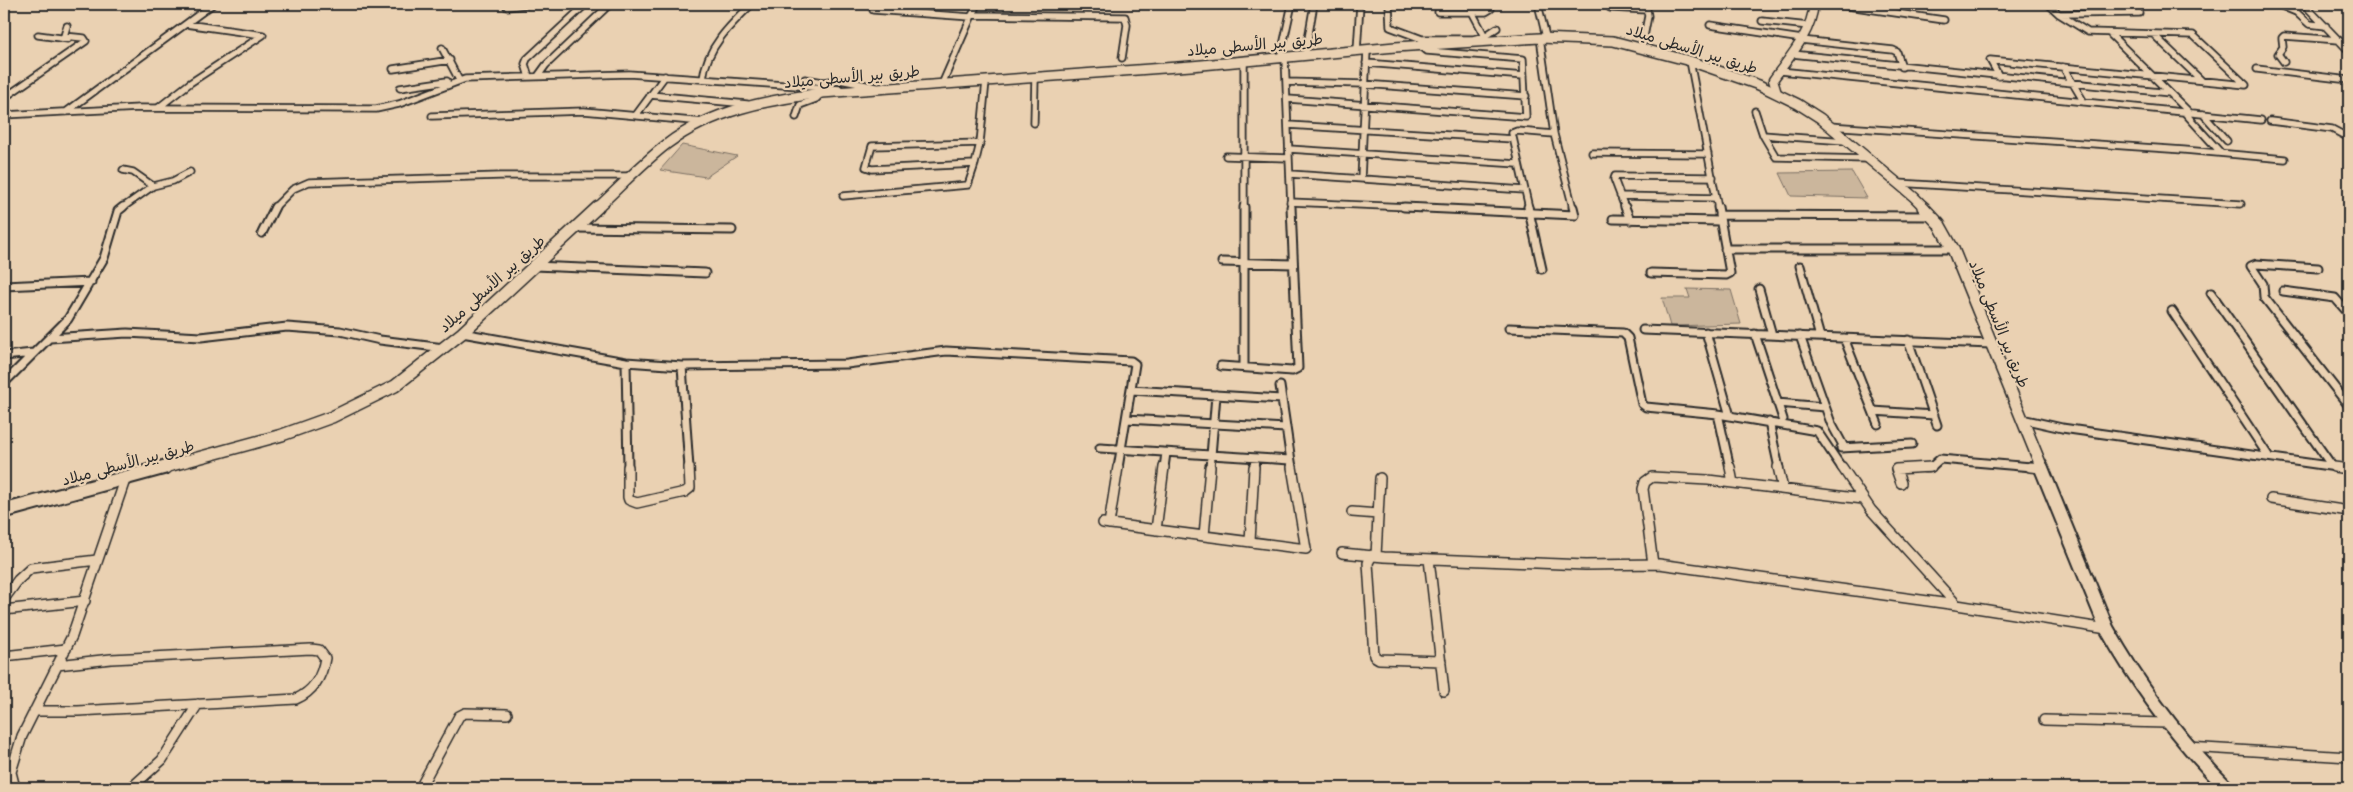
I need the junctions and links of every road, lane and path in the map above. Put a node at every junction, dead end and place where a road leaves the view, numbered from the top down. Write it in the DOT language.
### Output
graph roads {
  1 [pos="203,4"];
  2 [pos="213,4"];
  3 [pos="534,4"];
  4 [pos="586,4"];
  5 [pos="610,4"];
  6 [pos="752,4"];
  7 [pos="876,4"];
  8 [pos="977,4"];
  9 [pos="1292,4"];
  10 [pos="1314,4"];
  11 [pos="1360,4"];
  12 [pos="1389,4"];
  13 [pos="1462,4"];
  14 [pos="1490,4"];
  15 [pos="1538,4"];
  16 [pos="1646,4"];
  17 [pos="1814,4"];
  18 [pos="1834,4"];
  19 [pos="2048,4"];
  20 [pos="2277,4"];
  21 [pos="2304,4"];
  22 [pos="507,7"];
  23 [pos="1610,8"];
  24 [pos="1647,10"];
  25 [pos="1438,12"];
  26 [pos="1472,12"];
  27 [pos="1464,13"];
  28 [pos="2139,13"];
  29 [pos="2059,14"];
  30 [pos="972,16"];
  31 [pos="1762,20"];
  32 [pos="1944,20"];
  33 [pos="186,24"];
  34 [pos="1710,25"];
  35 [pos="67,26"];
  36 [pos="1809,26"];
  37 [pos="2326,26"];
  38 [pos="1497,28"];
  39 [pos="2109,33"];
  40 [pos="2153,34"];
  41 [pos="38,35"];
  42 [pos="1543,38"];
  43 [pos="1486,39"];
  44 [pos="1802,40"];
  45 [pos="2339,40"];
  46 [pos="86,41"];
  47 [pos="1421,46"];
  48 [pos="1642,47"];
  49 [pos="442,48"];
  50 [pos="1362,51"];
  51 [pos="2349,51"];
  52 [pos="1792,54"];
  53 [pos="1305,56"];
  54 [pos="1122,58"];
  55 [pos="1283,59"];
  56 [pos="450,60"];
  57 [pos="1690,61"];
  58 [pos="1244,62"];
  59 [pos="2284,62"];
  60 [pos="1366,63"];
  61 [pos="1902,67"];
  62 [pos="2063,67"];
  63 [pos="393,69"];
  64 [pos="2257,69"];
  65 [pos="1780,71"];
  66 [pos="2152,75"];
  67 [pos="538,76"];
  68 [pos="665,76"];
  69 [pos="1524,76"];
  70 [pos="1999,76"];
  71 [pos="529,77"];
  72 [pos="1035,78"];
  73 [pos="703,79"];
  74 [pos="805,79"];
  75 [pos="1743,79"];
  76 [pos="458,80"];
  77 [pos="1774,80"];
  78 [pos="2349,80"];
  79 [pos="986,81"];
  80 [pos="2202,81"];
  81 [pos="1287,82"];
  82 [pos="942,84"];
  83 [pos="1364,84"];
  84 [pos="2073,84"];
  85 [pos="400,88"];
  86 [pos="881,88"];
  87 [pos="849,91"];
  88 [pos="822,92"];
  89 [pos="1777,93"];
  90 [pos="2170,94"];
  91 [pos="650,95"];
  92 [pos="1526,96"];
  93 [pos="4,98"];
  94 [pos="1288,99"];
  95 [pos="2084,102"];
  96 [pos="747,104"];
  97 [pos="1364,104"];
  98 [pos="158,108"];
  99 [pos="1755,111"];
  100 [pos="66,112"];
  101 [pos="2187,113"];
  102 [pos="2203,114"];
  103 [pos="636,115"];
  104 [pos="4,116"];
  105 [pos="432,116"];
  106 [pos="796,117"];
  107 [pos="2261,120"];
  108 [pos="2270,121"];
  109 [pos="703,122"];
  110 [pos="1034,123"];
  111 [pos="1288,125"];
  112 [pos="1829,126"];
  113 [pos="1362,130"];
  114 [pos="1554,134"];
  115 [pos="1764,135"];
  116 [pos="2349,138"];
  117 [pos="1513,139"];
  118 [pos="1846,141"];
  119 [pos="2227,141"];
  120 [pos="980,143"];
  121 [pos="1289,149"];
  122 [pos="1592,153"];
  123 [pos="2221,153"];
  124 [pos="1362,154"];
  125 [pos="1708,154"];
  126 [pos="1226,156"];
  127 [pos="1244,156"];
  128 [pos="1289,158"];
  129 [pos="1868,159"];
  130 [pos="2285,159"];
  131 [pos="975,164"];
  132 [pos="1518,164"];
  133 [pos="123,170"];
  134 [pos="190,172"];
  135 [pos="1290,174"];
  136 [pos="631,176"];
  137 [pos="1713,177"];
  138 [pos="1361,179"];
  139 [pos="1898,183"];
  140 [pos="153,186"];
  141 [pos="1524,190"];
  142 [pos="844,196"];
  143 [pos="1620,196"];
  144 [pos="1716,198"];
  145 [pos="1290,202"];
  146 [pos="2241,204"];
  147 [pos="1530,212"];
  148 [pos="1932,216"];
  149 [pos="1720,218"];
  150 [pos="1613,219"];
  151 [pos="1630,220"];
  152 [pos="575,228"];
  153 [pos="732,230"];
  154 [pos="262,233"];
  155 [pos="1725,248"];
  156 [pos="1953,250"];
  157 [pos="1222,262"];
  158 [pos="1244,262"];
  159 [pos="1293,264"];
  160 [pos="534,266"];
  161 [pos="1800,266"];
  162 [pos="2318,268"];
  163 [pos="1542,269"];
  164 [pos="706,272"];
  165 [pos="1651,274"];
  166 [pos="91,282"];
  167 [pos="4,286"];
  168 [pos="1759,289"];
  169 [pos="2283,291"];
  170 [pos="2211,293"];
  171 [pos="2172,311"];
  172 [pos="2349,314"];
  173 [pos="1509,328"];
  174 [pos="1644,330"];
  175 [pos="1706,332"];
  176 [pos="462,333"];
  177 [pos="1755,334"];
  178 [pos="1772,335"];
  179 [pos="1800,336"];
  180 [pos="1820,337"];
  181 [pos="50,338"];
  182 [pos="1844,338"];
  183 [pos="1908,340"];
  184 [pos="1991,344"];
  185 [pos="444,348"];
  186 [pos="33,353"];
  187 [pos="4,356"];
  188 [pos="626,362"];
  189 [pos="682,366"];
  190 [pos="1221,366"];
  191 [pos="1244,367"];
  192 [pos="4,383"];
  193 [pos="1280,386"];
  194 [pos="1131,390"];
  195 [pos="1216,395"];
  196 [pos="1282,399"];
  197 [pos="1778,403"];
  198 [pos="2349,406"];
  199 [pos="1825,407"];
  200 [pos="1873,411"];
  201 [pos="1718,414"];
  202 [pos="1934,415"];
  203 [pos="1730,416"];
  204 [pos="1126,419"];
  205 [pos="1783,419"];
  206 [pos="2022,420"];
  207 [pos="1769,422"];
  208 [pos="1214,424"];
  209 [pos="1878,424"];
  210 [pos="1937,425"];
  211 [pos="1286,428"];
  212 [pos="1912,444"];
  213 [pos="1100,448"];
  214 [pos="1121,450"];
  215 [pos="1166,452"];
  216 [pos="1211,455"];
  217 [pos="2269,457"];
  218 [pos="1255,458"];
  219 [pos="1290,460"];
  220 [pos="2332,466"];
  221 [pos="2042,468"];
  222 [pos="2349,469"];
  223 [pos="1380,478"];
  224 [pos="125,480"];
  225 [pos="1901,482"];
  226 [pos="1733,483"];
  227 [pos="1783,489"];
  228 [pos="1862,499"];
  229 [pos="2270,499"];
  230 [pos="2349,511"];
  231 [pos="4,512"];
  232 [pos="1352,512"];
  233 [pos="1378,514"];
  234 [pos="1156,530"];
  235 [pos="1204,536"];
  236 [pos="1250,542"];
  237 [pos="1342,553"];
  238 [pos="1374,556"];
  239 [pos="1429,559"];
  240 [pos="97,560"];
  241 [pos="1653,564"];
  242 [pos="4,599"];
  243 [pos="85,601"];
  244 [pos="1957,605"];
  245 [pos="4,610"];
  246 [pos="2107,629"];
  247 [pos="66,649"];
  248 [pos="4,656"];
  249 [pos="1441,661"];
  250 [pos="57,665"];
  251 [pos="1444,692"];
  252 [pos="198,704"];
  253 [pos="34,711"];
  254 [pos="507,714"];
  255 [pos="2044,720"];
  256 [pos="2166,723"];
  257 [pos="2186,747"];
  258 [pos="2349,757"];
  259 [pos="14,788"];
  260 [pos="131,788"];
  261 [pos="420,788"];
  262 [pos="2227,788"];
  1 -- 2 [label="street"];
  2 -- 33 [label="street"];
  3 -- 22 [label="street"];
  4 -- 71 [label="street"];
  5 -- 67 [label="street"];
  6 -- 73 [label="street"];
  7 -- 30 [label="street"];
  8 -- 30 [label="street"];
  9 -- 55 [label="street"];
  10 -- 53 [label="street"];
  11 -- 50 [label="street"];
  12 -- 43 [label="street"];
  13 -- 27 [label="street"];
  14 -- 26 [label="street"];
  15 -- 42 [label="street"];
  16 -- 24 [label="street"];
  17 -- 36 [label="street"];
  18 -- 32 [label="street"];
  19 -- 29 [label="street"];
  20 -- 37 [label="street"];
  21 -- 37 [label="street"];
  23 -- 24 [label="street"];
  24 -- 48 [label="street"];
  25 -- 27 [label="street"];
  26 -- 27 [label="street"];
  26 -- 43 [label="street"];
  28 -- 29 [label="street"];
  29 -- 39 [label="street"];
  30 -- 54 [label="street"];
  30 -- 82 [label="street"];
  31 -- 36 [label="street"];
  33 -- 98 [label="street"];
  33 -- 100 [label="street"];
  34 -- 44 [label="street"];
  35 -- 46 [label="street"];
  36 -- 44 [label="street"];
  37 -- 45 [label="street"];
  38 -- 43 [label="street"];
  39 -- 40 [label="street"];
  39 -- 66 [label="street"];
  40 -- 80 [label="street"];
  40 -- 80 [label="street"];
  41 -- 46 [label="street"];
  42 -- 43 [label="main road, طريق بير الأسطى ميلاد"];
  42 -- 48 [label="main road, طريق بير الأسطى ميلاد"];
  42 -- 114 [label="street"];
  43 -- 47 [label="main road, طريق بير الأسطى ميلاد"];
  44 -- 52 [label="street"];
  44 -- 61 [label="street"];
  45 -- 51 [label="street"];
  45 -- 59 [label="street"];
  46 -- 93 [label="street"];
  47 -- 50 [label="main road, طريق بير الأسطى ميلاد"];
  47 -- 69 [label="street"];
  48 -- 57 [label="main road, طريق بير الأسطى ميلاد"];
  49 -- 56 [label="street"];
  50 -- 53 [label="main road, طريق بير الأسطى ميلاد"];
  50 -- 60 [label="street"];
  52 -- 61 [label="street"];
  52 -- 65 [label="street"];
  53 -- 55 [label="main road, طريق بير الأسطى ميلاد"];
  55 -- 58 [label="main road, طريق بير الأسطى ميلاد"];
  55 -- 81 [label="street"];
  56 -- 63 [label="street"];
  56 -- 76 [label="street"];
  57 -- 75 [label="main road, طريق بير الأسطى ميلاد"];
  57 -- 125 [label="street"];
  58 -- 72 [label="main road, طريق بير الأسطى ميلاد"];
  58 -- 127 [label="street"];
  60 -- 69 [label="street"];
  60 -- 83 [label="street"];
  61 -- 70 [label="street"];
  62 -- 66 [label="street"];
  62 -- 70 [label="street"];
  62 -- 84 [label="street"];
  64 -- 78 [label="street"];
  65 -- 77 [label="street"];
  65 -- 95 [label="street"];
  66 -- 80 [label="street"];
  66 -- 90 [label="street"];
  67 -- 68 [label="street"];
  67 -- 71 [label="street"];
  68 -- 73 [label="street"];
  68 -- 91 [label="street"];
  69 -- 92 [label="street"];
  70 -- 84 [label="street"];
  71 -- 76 [label="street"];
  72 -- 79 [label="main road, طريق بير الأسطى ميلاد"];
  72 -- 110 [label="street"];
  73 -- 87 [label="street"];
  74 -- 86 [label="street"];
  75 -- 77 [label="street"];
  75 -- 89 [label="main road, طريق بير الأسطى ميلاد"];
  76 -- 85 [label="street"];
  76 -- 98 [label="street"];
  77 -- 89 [label="street"];
  79 -- 82 [label="main road, طريق بير الأسطى ميلاد"];
  79 -- 120 [label="street"];
  81 -- 83 [label="street"];
  81 -- 94 [label="street"];
  82 -- 86 [label="main road, طريق بير الأسطى ميلاد"];
  83 -- 92 [label="street"];
  83 -- 97 [label="street"];
  84 -- 90 [label="street"];
  84 -- 95 [label="street"];
  86 -- 87 [label="main road, طريق بير الأسطى ميلاد"];
  87 -- 88 [label="main road, طريق بير الأسطى ميلاد"];
  88 -- 96 [label="main road, طريق بير الأسطى ميلاد"];
  88 -- 106 [label="street"];
  89 -- 112 [label="main road, طريق بير الأسطى ميلاد"];
  90 -- 101 [label="street"];
  91 -- 96 [label="street"];
  91 -- 103 [label="street"];
  92 -- 97 [label="street"];
  94 -- 97 [label="street"];
  94 -- 111 [label="street"];
  95 -- 101 [label="street"];
  96 -- 109 [label="main road, طريق بير الأسطى ميلاد"];
  97 -- 113 [label="street"];
  98 -- 100 [label="street"];
  99 -- 115 [label="street"];
  100 -- 104 [label="street"];
  101 -- 102 [label="street"];
  101 -- 123 [label="street"];
  102 -- 107 [label="street"];
  102 -- 119 [label="street"];
  103 -- 105 [label="street"];
  103 -- 109 [label="street"];
  108 -- 116 [label="street"];
  109 -- 136 [label="main road, طريق بير الأسطى ميلاد"];
  111 -- 113 [label="street"];
  111 -- 121 [label="street"];
  112 -- 118 [label="main road, طريق بير الأسطى ميلاد"];
  112 -- 123 [label="street"];
  113 -- 117 [label="street"];
  113 -- 124 [label="street"];
  114 -- 117 [label="street"];
  114 -- 147 [label="street"];
  115 -- 118 [label="street"];
  115 -- 129 [label="street"];
  117 -- 132 [label="street"];
  118 -- 129 [label="main road, طريق بير الأسطى ميلاد"];
  120 -- 131 [label="street"];
  120 -- 131 [label="street"];
  121 -- 124 [label="street"];
  121 -- 128 [label="street"];
  122 -- 125 [label="street"];
  123 -- 130 [label="street"];
  124 -- 132 [label="street"];
  124 -- 138 [label="street"];
  125 -- 137 [label="street"];
  126 -- 127 [label="street"];
  127 -- 128 [label="street"];
  127 -- 158 [label="street"];
  128 -- 135 [label="street"];
  129 -- 139 [label="main road, طريق بير الأسطى ميلاد"];
  131 -- 142 [label="street"];
  132 -- 141 [label="street"];
  133 -- 140 [label="street"];
  134 -- 140 [label="street"];
  135 -- 138 [label="street"];
  135 -- 145 [label="street"];
  136 -- 152 [label="main road, طريق بير الأسطى ميلاد"];
  136 -- 154 [label="street"];
  137 -- 143 [label="street"];
  137 -- 144 [label="street"];
  138 -- 141 [label="street"];
  139 -- 146 [label="street"];
  139 -- 148 [label="main road, طريق بير الأسطى ميلاد"];
  140 -- 166 [label="street"];
  141 -- 147 [label="street"];
  143 -- 144 [label="street"];
  143 -- 151 [label="street"];
  144 -- 149 [label="street"];
  145 -- 147 [label="street"];
  145 -- 159 [label="street"];
  147 -- 163 [label="street"];
  148 -- 149 [label="street"];
  148 -- 156 [label="main road, طريق بير الأسطى ميلاد"];
  149 -- 151 [label="street"];
  149 -- 155 [label="street"];
  150 -- 151 [label="street"];
  152 -- 153 [label="street"];
  152 -- 160 [label="main road, طريق بير الأسطى ميلاد"];
  155 -- 156 [label="street"];
  155 -- 165 [label="street"];
  156 -- 184 [label="main road, طريق بير الأسطى ميلاد"];
  157 -- 158 [label="street"];
  158 -- 159 [label="street"];
  158 -- 191 [label="street"];
  159 -- 191 [label="street"];
  160 -- 164 [label="street"];
  160 -- 176 [label="main road, طريق بير الأسطى ميلاد"];
  161 -- 180 [label="street"];
  162 -- 198 [label="street"];
  166 -- 167 [label="street"];
  166 -- 181 [label="street"];
  168 -- 178 [label="street"];
  169 -- 172 [label="street"];
  170 -- 220 [label="street"];
  171 -- 217 [label="street"];
  173 -- 201 [label="street"];
  174 -- 175 [label="street"];
  175 -- 177 [label="street"];
  175 -- 203 [label="street"];
  176 -- 185 [label="main road, طريق بير الأسطى ميلاد"];
  176 -- 188 [label="street"];
  177 -- 178 [label="street"];
  177 -- 197 [label="street"];
  178 -- 179 [label="street"];
  179 -- 180 [label="street"];
  179 -- 199 [label="street"];
  180 -- 182 [label="street"];
  181 -- 185 [label="street"];
  181 -- 186 [label="street"];
  182 -- 183 [label="street"];
  182 -- 200 [label="street"];
  183 -- 184 [label="street"];
  183 -- 202 [label="street"];
  184 -- 206 [label="main road, طريق بير الأسطى ميلاد"];
  185 -- 224 [label="main road, طريق بير الأسطى ميلاد"];
  186 -- 187 [label="street"];
  186 -- 192 [label="street"];
  188 -- 189 [label="street"];
  188 -- 189 [label="street"];
  189 -- 194 [label="street"];
  190 -- 191 [label="street"];
  193 -- 196 [label="street"];
  194 -- 195 [label="street"];
  194 -- 204 [label="street"];
  195 -- 196 [label="street"];
  195 -- 208 [label="street"];
  196 -- 211 [label="street"];
  197 -- 199 [label="street"];
  197 -- 205 [label="street"];
  199 -- 212 [label="street"];
  200 -- 202 [label="street"];
  200 -- 209 [label="street"];
  201 -- 203 [label="street"];
  201 -- 226 [label="street"];
  202 -- 210 [label="street"];
  203 -- 207 [label="street"];
  204 -- 208 [label="street"];
  204 -- 214 [label="street"];
  206 -- 217 [label="street"];
  206 -- 221 [label="main road, طريق بير الأسطى ميلاد"];
  207 -- 227 [label="street"];
  207 -- 228 [label="street"];
  208 -- 211 [label="street"];
  208 -- 216 [label="street"];
  211 -- 219 [label="street"];
  213 -- 214 [label="street"];
  214 -- 215 [label="street"];
  214 -- 234 [label="street"];
  215 -- 216 [label="street"];
  215 -- 234 [label="street"];
  216 -- 218 [label="street"];
  216 -- 235 [label="street"];
  217 -- 220 [label="street"];
  218 -- 219 [label="street"];
  218 -- 236 [label="street"];
  219 -- 236 [label="street"];
  220 -- 222 [label="street"];
  221 -- 225 [label="street"];
  221 -- 246 [label="main road, طريق بير الأسطى ميلاد"];
  223 -- 233 [label="street"];
  224 -- 231 [label="main road, طريق بير الأسطى ميلاد"];
  224 -- 240 [label="street"];
  226 -- 227 [label="street"];
  226 -- 241 [label="street"];
  227 -- 228 [label="street"];
  228 -- 244 [label="street"];
  229 -- 230 [label="street"];
  232 -- 233 [label="street"];
  233 -- 238 [label="street"];
  234 -- 235 [label="street"];
  235 -- 236 [label="street"];
  237 -- 238 [label="street"];
  238 -- 239 [label="street"];
  238 -- 249 [label="street"];
  239 -- 241 [label="street"];
  239 -- 249 [label="street"];
  240 -- 242 [label="street"];
  240 -- 243 [label="street"];
  241 -- 244 [label="street"];
  243 -- 245 [label="street"];
  243 -- 247 [label="street"];
  244 -- 246 [label="street"];
  246 -- 256 [label="main road, طريق بير الأسطى ميلاد"];
  247 -- 248 [label="street"];
  247 -- 250 [label="street"];
  249 -- 251 [label="street"];
  250 -- 252 [label="street"];
  250 -- 253 [label="street"];
  252 -- 253 [label="street"];
  252 -- 260 [label="street"];
  253 -- 259 [label="street"];
  254 -- 261 [label="street"];
  255 -- 256 [label="street"];
  256 -- 257 [label="main road, طريق بير الأسطى ميلاد"];
  257 -- 258 [label="street"];
  257 -- 262 [label="main road, طريق بير الأسطى ميلاد"];
}
